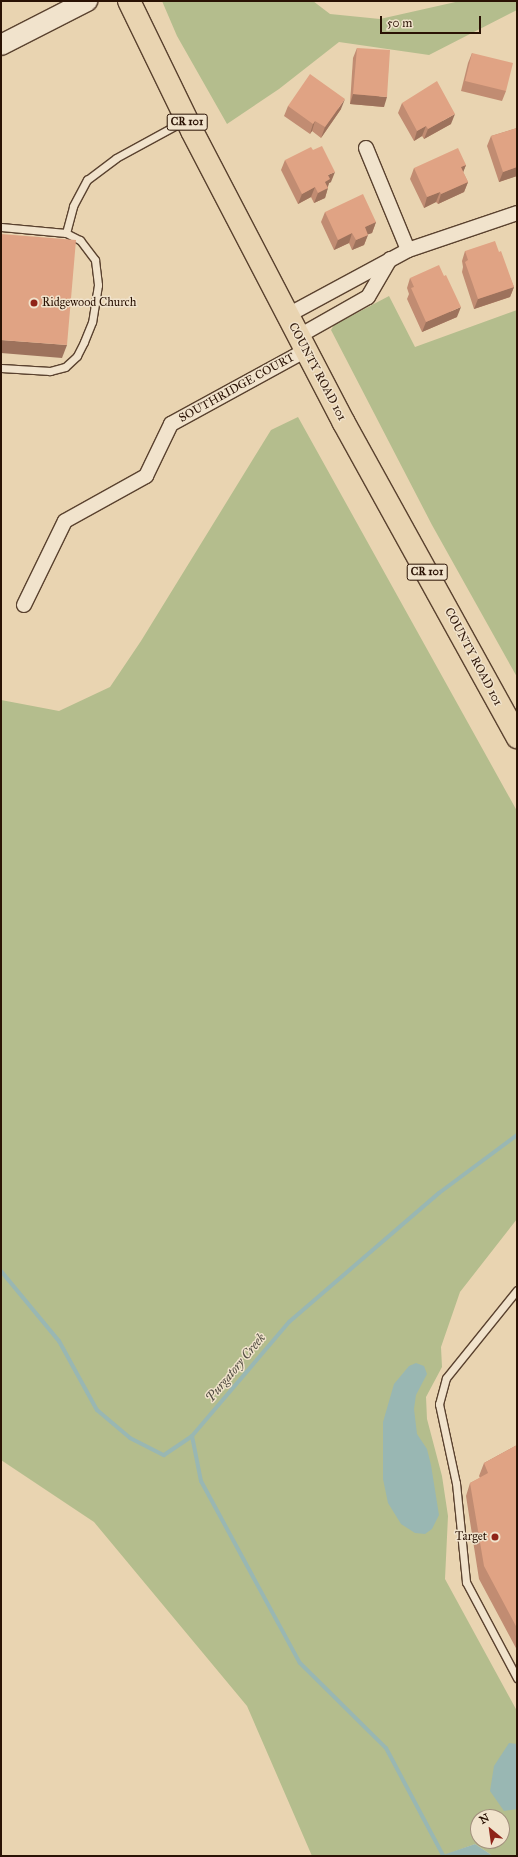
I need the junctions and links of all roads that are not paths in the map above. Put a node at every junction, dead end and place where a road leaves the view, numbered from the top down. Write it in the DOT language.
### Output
graph roads {
  1 [pos="87,1"];
  2 [pos="129,1"];
  3 [pos="1,45"];
  4 [pos="186,120"];
  5 [pos="366,148"];
  6 [pos="517,213"];
  7 [pos="1,227"];
  8 [pos="66,233"];
  9 [pos="408,250"];
  10 [pos="390,258"];
  11 [pos="288,315"];
  12 [pos="302,343"];
  13 [pos="1,368"];
  14 [pos="24,605"];
  15 [pos="517,738"];
  16 [pos="517,1290"];
  17 [pos="517,1678"];
  1 -- 3 [label="street"];
  2 -- 4 [label="main road, COUNTY ROAD 101 / CR 101"];
  4 -- 8 [label="lane"];
  4 -- 11 [label="main road, COUNTY ROAD 101 / CR 101"];
  5 -- 9 [label="street"];
  6 -- 9 [label="street"];
  7 -- 8 [label="lane"];
  8 -- 13 [label="lane"];
  9 -- 10 [label="street"];
  10 -- 11 [label="street"];
  10 -- 12 [label="street, SOUTHRIDGE COURT"];
  11 -- 12 [label="main road, COUNTY ROAD 101 / CR 101"];
  12 -- 14 [label="street, SOUTHRIDGE COURT"];
  12 -- 15 [label="main road, COUNTY ROAD 101 / CR 101"];
  16 -- 17 [label="lane"];
}
